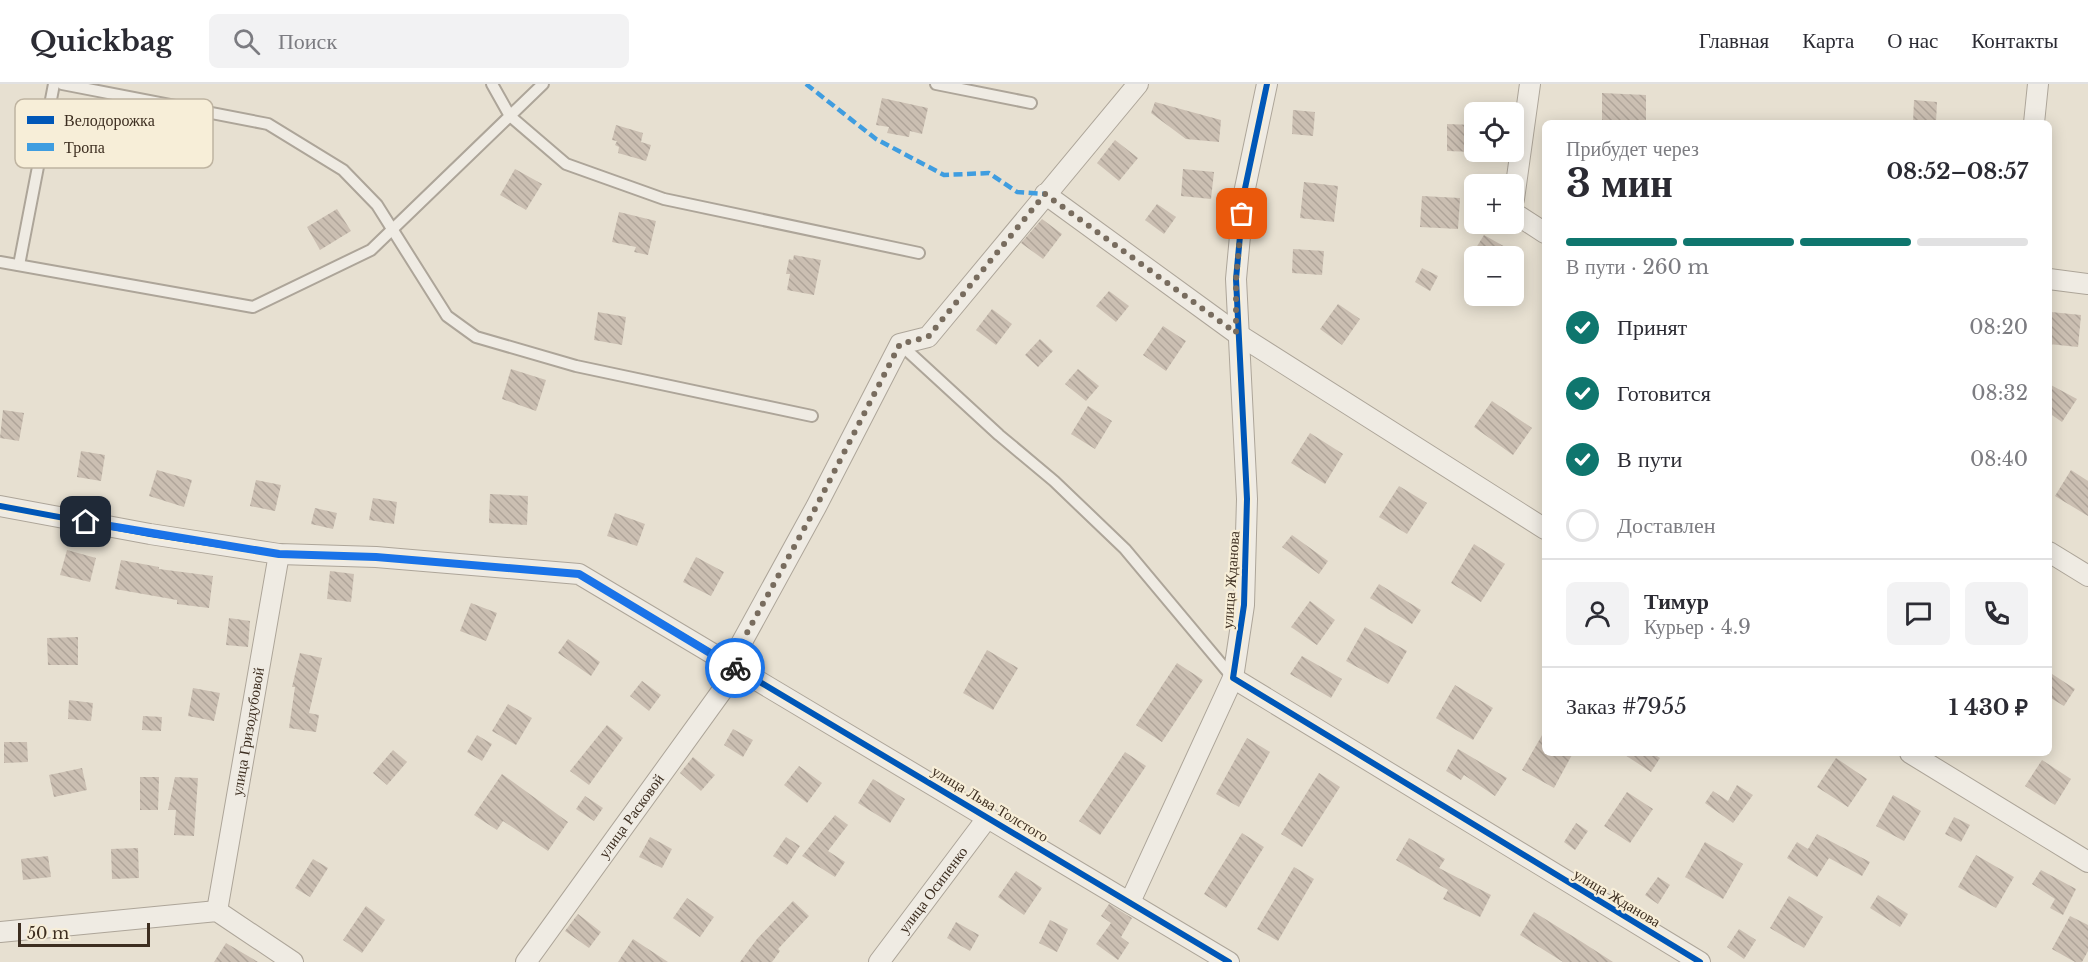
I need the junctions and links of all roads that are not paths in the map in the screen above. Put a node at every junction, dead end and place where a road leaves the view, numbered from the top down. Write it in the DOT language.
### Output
graph roads {
  1 [pos="54,84"];
  2 [pos="62,84"];
  3 [pos="492,84"];
  4 [pos="543,84"];
  5 [pos="936,84"];
  6 [pos="1138,84"];
  7 [pos="1267,84"];
  8 [pos="1530,84"];
  9 [pos="2038,84"];
  10 [pos="51,99"];
  11 [pos="139,99"];
  12 [pos="1031,103"];
  13 [pos="213,113"];
  14 [pos="510,116"];
  15 [pos="2034,120"];
  16 [pos="38,168"];
  17 [pos="1517,174"];
  18 [pos="1045,194"];
  19 [pos="1524,219"];
  20 [pos="392,230"];
  21 [pos="1542,231"];
  22 [pos="919,253"];
  23 [pos="0,262"];
  24 [pos="19,265"];
  25 [pos="2052,279"];
  26 [pos="2088,284"];
  27 [pos="1236,333"];
  28 [pos="900,344"];
  29 [pos="812,416"];
  30 [pos="0,506"];
  31 [pos="1542,527"];
  32 [pos="279,554"];
  33 [pos="2052,554"];
  34 [pos="2088,576"];
  35 [pos="737,670"];
  36 [pos="1233,678"];
  37 [pos="1915,756"];
  38 [pos="988,817"];
  39 [pos="2088,862"];
  40 [pos="1130,902"];
  41 [pos="217,911"];
  42 [pos="0,932"];
  43 [pos="293,962"];
  44 [pos="526,962"];
  45 [pos="879,962"];
  46 [pos="1229,962"];
  47 [pos="1700,962"];
  1 -- 10 [label="lane"];
  2 -- 11 [label="lane"];
  3 -- 14 [label="lane"];
  4 -- 14 [label="lane"];
  5 -- 12 [label="lane"];
  6 -- 18 [label="street"];
  7 -- 27 [label="street, улица Жданова"];
  8 -- 17 [label="street"];
  9 -- 15 [label="street"];
  13 -- 20 [label="lane"];
  14 -- 20 [label="lane"];
  14 -- 22 [label="lane"];
  16 -- 24 [label="lane"];
  18 -- 27 [label="street"];
  18 -- 28 [label="street"];
  19 -- 21 [label="street"];
  20 -- 24 [label="lane"];
  20 -- 29 [label="lane"];
  23 -- 24 [label="lane"];
  25 -- 26 [label="street"];
  27 -- 31 [label="street"];
  27 -- 36 [label="street, улица Жданова"];
  28 -- 35 [label="street"];
  28 -- 36 [label="lane"];
  30 -- 32 [label="street, улица Льва Толстого"];
  32 -- 35 [label="street, улица Льва Толстого"];
  32 -- 41 [label="street, улица Гризодубовой"];
  33 -- 34 [label="street"];
  35 -- 38 [label="street, улица Льва Толстого"];
  35 -- 44 [label="street, улица Расковой"];
  36 -- 40 [label="street"];
  36 -- 47 [label="street, улица Жданова"];
  37 -- 39 [label="street"];
  38 -- 40 [label="street, улица Льва Толстого"];
  38 -- 45 [label="street, улица Осипенко"];
  40 -- 46 [label="street, улица Льва Толстого"];
  41 -- 42 [label="street"];
  41 -- 43 [label="street"];
}
